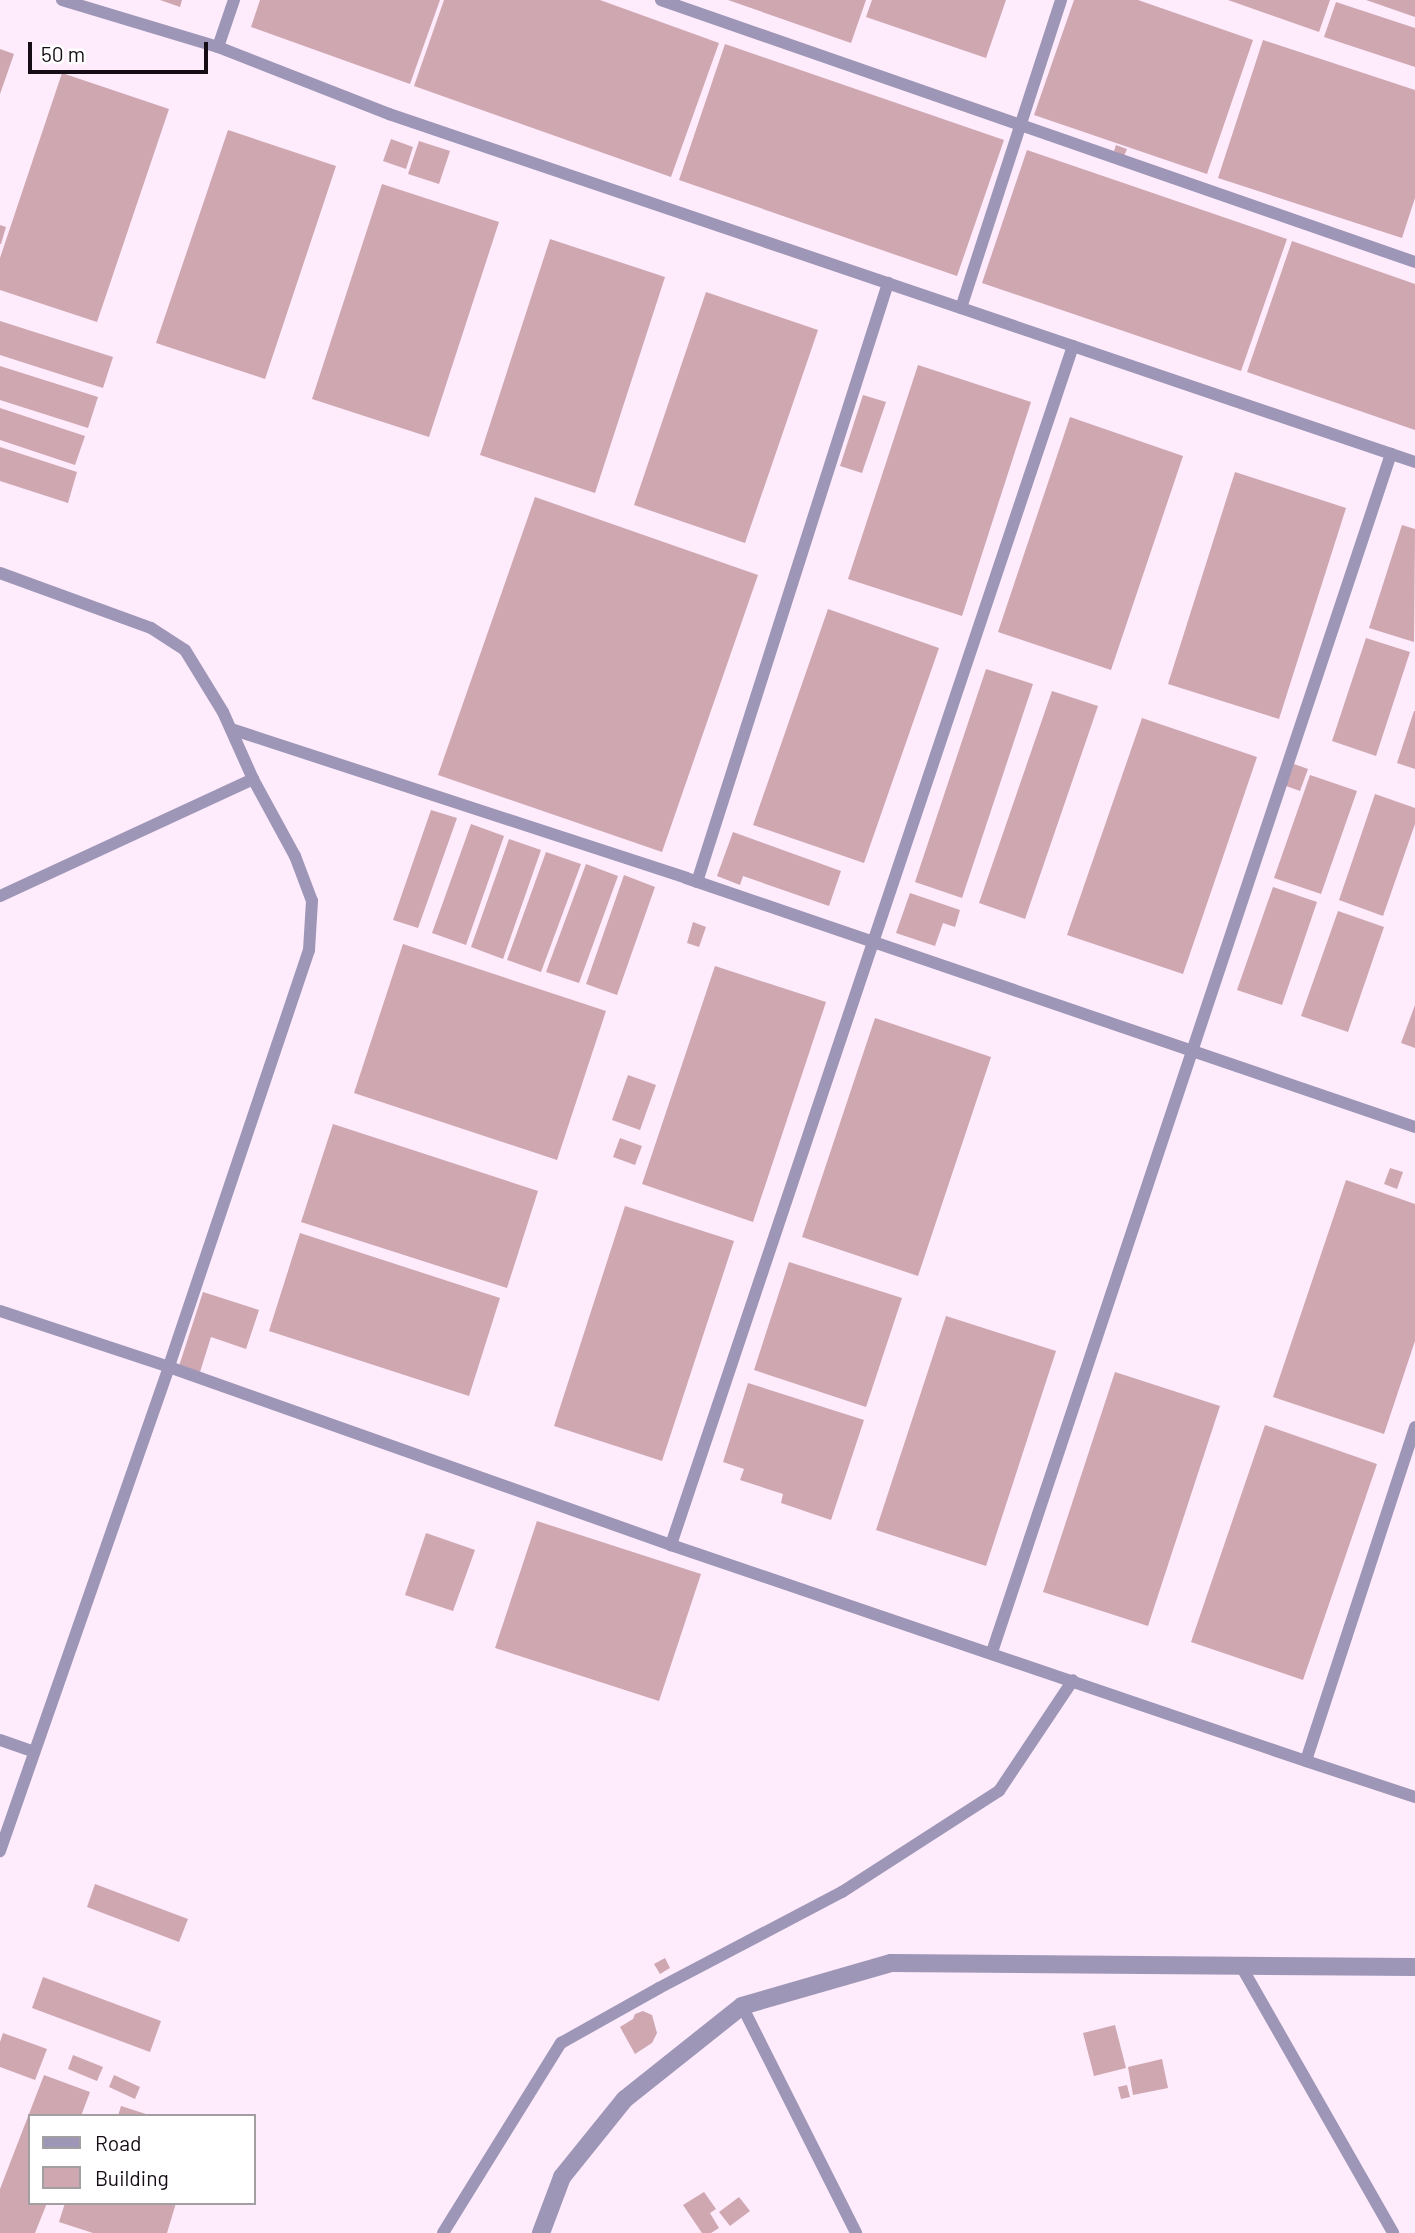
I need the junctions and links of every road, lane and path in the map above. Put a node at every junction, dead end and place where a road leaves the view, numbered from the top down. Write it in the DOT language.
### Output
graph roads {
  1 [pos="62,0"];
  2 [pos="234,0"];
  3 [pos="661,0"];
  4 [pos="1062,0"];
  5 [pos="218,47"];
  6 [pos="1020,125"];
  7 [pos="1415,262"];
  8 [pos="888,283"];
  9 [pos="961,307"];
  10 [pos="1073,346"];
  11 [pos="1391,454"];
  12 [pos="1415,462"];
  13 [pos="0,573"];
  14 [pos="231,729"];
  15 [pos="253,779"];
  16 [pos="696,882"];
  17 [pos="0,896"];
  18 [pos="873,942"];
  19 [pos="1194,1052"];
  20 [pos="1415,1128"];
  21 [pos="0,1311"];
  22 [pos="169,1367"];
  23 [pos="1415,1427"];
  24 [pos="671,1545"];
  25 [pos="992,1652"];
  26 [pos="1073,1680"];
  27 [pos="0,1740"];
  28 [pos="32,1751"];
  29 [pos="1306,1761"];
  30 [pos="1415,1797"];
  31 [pos="0,1851"];
  32 [pos="1241,1966"];
  33 [pos="1415,1967"];
  34 [pos="742,2006"];
  35 [pos="443,2233"];
  36 [pos="541,2233"];
  37 [pos="856,2233"];
  38 [pos="1394,2233"];
  1 -- 5 [label="lane"];
  2 -- 5 [label="lane"];
  3 -- 6 [label="lane"];
  4 -- 6 [label="lane"];
  5 -- 8 [label="lane"];
  6 -- 7 [label="lane"];
  6 -- 9 [label="lane"];
  8 -- 9 [label="lane"];
  8 -- 16 [label="lane"];
  9 -- 10 [label="lane"];
  10 -- 11 [label="lane"];
  10 -- 18 [label="lane"];
  11 -- 12 [label="lane"];
  11 -- 19 [label="lane"];
  13 -- 14 [label="lane"];
  14 -- 15 [label="lane"];
  14 -- 16 [label="lane"];
  15 -- 17 [label="lane"];
  15 -- 22 [label="lane"];
  16 -- 18 [label="lane"];
  18 -- 19 [label="lane"];
  18 -- 24 [label="lane"];
  19 -- 20 [label="lane"];
  19 -- 25 [label="lane"];
  21 -- 22 [label="lane"];
  22 -- 24 [label="lane"];
  22 -- 28 [label="lane"];
  23 -- 29 [label="lane"];
  24 -- 25 [label="lane"];
  25 -- 26 [label="lane"];
  26 -- 29 [label="lane"];
  26 -- 35 [label="lane"];
  27 -- 28 [label="lane"];
  28 -- 31 [label="lane"];
  29 -- 30 [label="lane"];
  32 -- 33 [label="street"];
  32 -- 34 [label="street"];
  32 -- 38 [label="lane"];
  34 -- 36 [label="street"];
  34 -- 37 [label="lane"];
}
